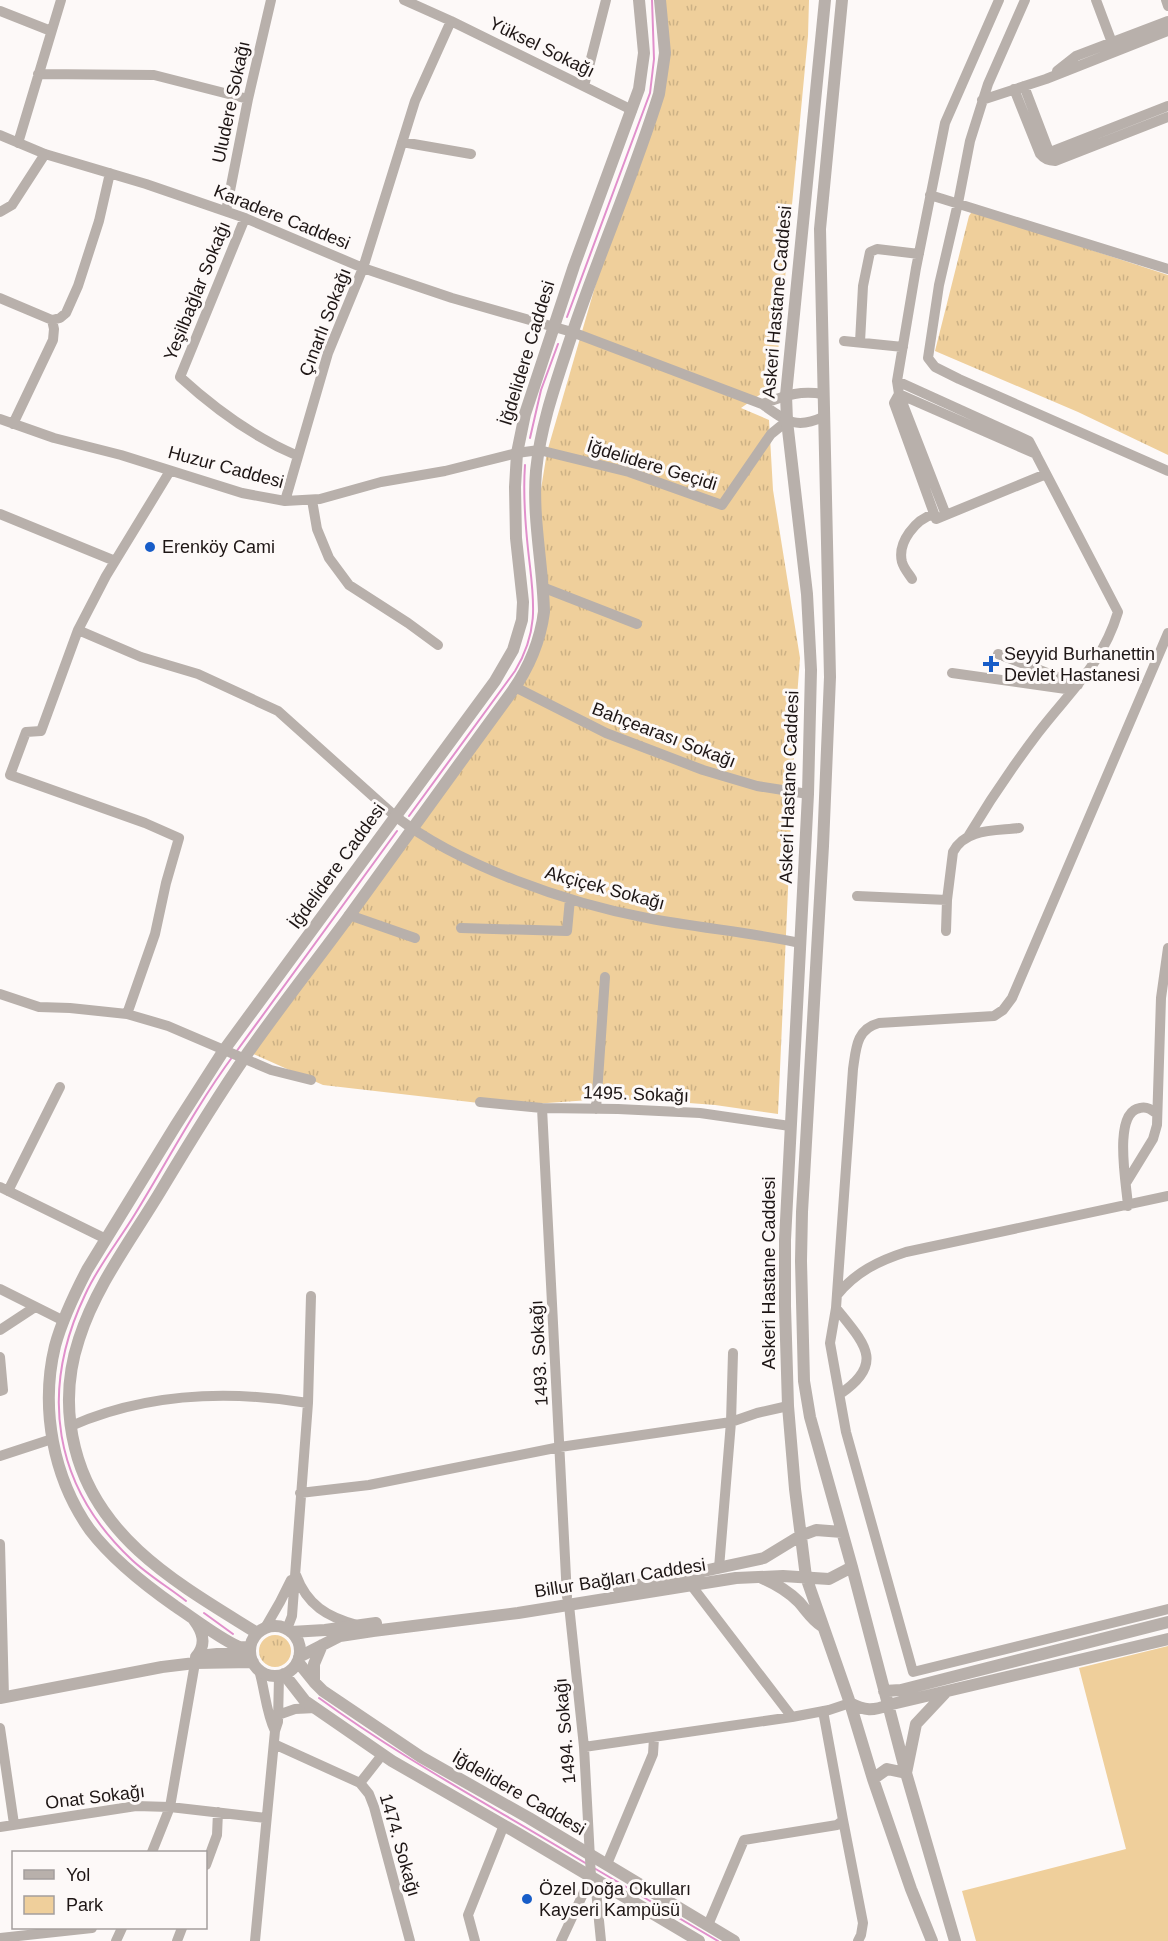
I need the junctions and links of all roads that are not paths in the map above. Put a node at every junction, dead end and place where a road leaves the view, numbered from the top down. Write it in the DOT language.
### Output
graph roads {
  1 [pos="61,0"];
  2 [pos="271,0"];
  3 [pos="404,0"];
  4 [pos="606,0"];
  5 [pos="639,0"];
  6 [pos="660,0"];
  7 [pos="825,0"];
  8 [pos="842,0"];
  9 [pos="999,0"];
  10 [pos="1025,0"];
  11 [pos="1096,0"];
  12 [pos="1166,0"];
  13 [pos="1168,6"];
  14 [pos="0,11"];
  15 [pos="452,21"];
  16 [pos="1168,21"];
  17 [pos="51,31"];
  18 [pos="1168,32"];
  19 [pos="1114,47"];
  20 [pos="38,74"];
  21 [pos="584,86"];
  22 [pos="1019,88"];
  23 [pos="248,99"];
  24 [pos="982,100"];
  25 [pos="1168,106"];
  26 [pos="632,110"];
  27 [pos="1168,117"];
  28 [pos="0,135"];
  29 [pos="18,142"];
  30 [pos="402,142"];
  31 [pos="45,154"];
  32 [pos="471,154"];
  33 [pos="110,173"];
  34 [pos="930,195"];
  35 [pos="958,203"];
  36 [pos="226,211"];
  37 [pos="0,212"];
  38 [pos="245,218"];
  39 [pos="919,254"];
  40 [pos="363,268"];
  41 [pos="1168,269"];
  42 [pos="0,298"];
  43 [pos="52,320"];
  44 [pos="553,326"];
  45 [pos="572,332"];
  46 [pos="844,341"];
  47 [pos="860,342"];
  48 [pos="903,347"];
  49 [pos="897,381"];
  50 [pos="823,394"];
  51 [pos="899,394"];
  52 [pos="786,396"];
  53 [pos="762,404"];
  54 [pos="823,417"];
  55 [pos="0,419"];
  56 [pos="787,422"];
  57 [pos="13,424"];
  58 [pos="539,450"];
  59 [pos="517,453"];
  60 [pos="1036,454"];
  61 [pos="298,456"];
  62 [pos="170,471"];
  63 [pos="1168,471"];
  64 [pos="1046,474"];
  65 [pos="312,500"];
  66 [pos="285,501"];
  67 [pos="0,514"];
  68 [pos="934,514"];
  69 [pos="946,514"];
  70 [pos="115,561"];
  71 [pos="912,579"];
  72 [pos="542,587"];
  73 [pos="637,624"];
  74 [pos="78,630"];
  75 [pos="1168,633"];
  76 [pos="438,645"];
  77 [pos="998,654"];
  78 [pos="952,673"];
  79 [pos="515,687"];
  80 [pos="1075,687"];
  81 [pos="808,794"];
  82 [pos="395,816"];
  83 [pos="1019,828"];
  84 [pos="411,829"];
  85 [pos="969,835"];
  86 [pos="857,896"];
  87 [pos="570,899"];
  88 [pos="947,900"];
  89 [pos="349,915"];
  90 [pos="461,928"];
  91 [pos="946,931"];
  92 [pos="415,938"];
  93 [pos="800,943"];
  94 [pos="1168,948"];
  95 [pos="605,977"];
  96 [pos="0,994"];
  97 [pos="127,1014"];
  98 [pos="224,1050"];
  99 [pos="244,1058"];
  100 [pos="311,1080"];
  101 [pos="60,1087"];
  102 [pos="480,1102"];
  103 [pos="542,1108"];
  104 [pos="596,1109"];
  105 [pos="1157,1114"];
  106 [pos="790,1126"];
  107 [pos="1126,1183"];
  108 [pos="4,1189"];
  109 [pos="1168,1196"];
  110 [pos="1128,1206"];
  111 [pos="106,1239"];
  112 [pos="0,1289"];
  113 [pos="837,1295"];
  114 [pos="312,1296"];
  115 [pos="35,1307"];
  116 [pos="836,1308"];
  117 [pos="64,1320"];
  118 [pos="0,1330"];
  119 [pos="733,1353"];
  120 [pos="0,1357"];
  121 [pos="0,1391"];
  122 [pos="840,1394"];
  123 [pos="308,1403"];
  124 [pos="788,1406"];
  125 [pos="731,1422"];
  126 [pos="71,1426"];
  127 [pos="52,1439"];
  128 [pos="560,1448"];
  129 [pos="0,1456"];
  130 [pos="300,1493"];
  131 [pos="842,1532"];
  132 [pos="800,1536"];
  133 [pos="0,1544"];
  134 [pos="852,1567"];
  135 [pos="718,1568"];
  136 [pos="294,1571"];
  137 [pos="761,1577"];
  138 [pos="806,1577"];
  139 [pos="691,1585"];
  140 [pos="203,1599"];
  141 [pos="568,1601"];
  142 [pos="178,1608"];
  143 [pos="1168,1609"];
  144 [pos="191,1616"];
  145 [pos="1168,1622"];
  146 [pos="358,1625"];
  147 [pos="391,1625"];
  148 [pos="822,1626"];
  149 [pos="289,1630"];
  150 [pos="261,1631"];
  151 [pos="1168,1639"];
  152 [pos="323,1644"];
  153 [pos="253,1658"];
  154 [pos="298,1659"];
  155 [pos="196,1660"];
  156 [pos="282,1675"];
  157 [pos="315,1683"];
  158 [pos="884,1691"];
  159 [pos="946,1692"];
  160 [pos="2,1697"];
  161 [pos="850,1703"];
  162 [pos="888,1705"];
  163 [pos="316,1708"];
  164 [pos="823,1711"];
  165 [pos="278,1715"];
  166 [pos="792,1717"];
  167 [pos="0,1728"];
  168 [pos="275,1731"];
  169 [pos="654,1738"];
  170 [pos="274,1744"];
  171 [pos="584,1747"];
  172 [pos="382,1755"];
  173 [pos="906,1773"];
  174 [pos="873,1779"];
  175 [pos="360,1783"];
  176 [pos="170,1807"];
  177 [pos="218,1812"];
  178 [pos="266,1818"];
  179 [pos="843,1820"];
  180 [pos="14,1824"];
  181 [pos="504,1825"];
  182 [pos="0,1827"];
  183 [pos="152,1851"];
  184 [pos="207,1862"];
  185 [pos="607,1864"];
  186 [pos="591,1867"];
  187 [pos="708,1925"];
  188 [pos="84,1929"];
  189 [pos="0,1938"];
  190 [pos="255,1941"];
  191 [pos="410,1941"];
  192 [pos="475,1941"];
  193 [pos="561,1941"];
  194 [pos="601,1941"];
  195 [pos="699,1941"];
  196 [pos="734,1941"];
  197 [pos="858,1941"];
  198 [pos="932,1941"];
  199 [pos="955,1941"];
  1 -- 17 [label="street"];
  2 -- 23 [label="street, Uludere Sokağı"];
  3 -- 15 [label="street, Yüksel Sokağı"];
  4 -- 21 [label="street"];
  5 -- 26 [label="street, İğdelidere Caddesi"];
  6 -- 45 [label="street, İğdelidere Caddesi"];
  7 -- 52 [label="street, Askeri Hastane Caddesi"];
  8 -- 50 [label="street, Askeri Hastane Caddesi"];
  9 -- 34 [label="street"];
  10 -- 24 [label="street"];
  11 -- 19 [label="street"];
  12 -- 13 [label="street"];
  14 -- 17 [label="street"];
  15 -- 21 [label="street, Yüksel Sokağı"];
  15 -- 30 [label="street, Çınarlı Sokağı"];
  16 -- 19 [label="street"];
  17 -- 20 [label="street"];
  18 -- 19 [label="street"];
  19 -- 22 [label="street"];
  20 -- 23 [label="street"];
  20 -- 29 [label="street"];
  21 -- 26 [label="street, Yüksel Sokağı"];
  22 -- 24 [label="street"];
  22 -- 25 [label="street"];
  22 -- 27 [label="street"];
  23 -- 36 [label="street, Uludere Sokağı"];
  24 -- 35 [label="street"];
  26 -- 44 [label="street, İğdelidere Caddesi"];
  28 -- 29 [label="street, Karadere Caddesi"];
  29 -- 31 [label="street, Karadere Caddesi"];
  30 -- 32 [label="street"];
  30 -- 40 [label="street, Çınarlı Sokağı"];
  31 -- 33 [label="street, Karadere Caddesi"];
  31 -- 37 [label="street"];
  33 -- 36 [label="street, Karadere Caddesi"];
  33 -- 43 [label="street"];
  34 -- 35 [label="street"];
  34 -- 39 [label="street"];
  35 -- 41 [label="street"];
  35 -- 63 [label="street"];
  36 -- 38 [label="street, Karadere Caddesi"];
  38 -- 40 [label="street, Karadere Caddesi"];
  38 -- 61 [label="street, Yeşilbağlar Sokağı"];
  39 -- 47 [label="street"];
  39 -- 48 [label="street"];
  40 -- 44 [label="street, Karadere Caddesi"];
  40 -- 61 [label="street, Çınarlı Sokağı"];
  42 -- 43 [label="street"];
  43 -- 57 [label="street"];
  44 -- 45 [label="street, Karadere Caddesi"];
  44 -- 59 [label="street, İğdelidere Caddesi"];
  45 -- 53 [label="street"];
  45 -- 58 [label="street, İğdelidere Caddesi"];
  46 -- 47 [label="street"];
  47 -- 48 [label="street"];
  48 -- 49 [label="street"];
  49 -- 51 [label="street"];
  49 -- 60 [label="street"];
  50 -- 52 [label="street"];
  50 -- 54 [label="street, Askeri Hastane Caddesi"];
  51 -- 60 [label="street"];
  51 -- 68 [label="street"];
  51 -- 69 [label="street"];
  52 -- 53 [label="street"];
  52 -- 56 [label="street, Askeri Hastane Caddesi"];
  53 -- 56 [label="street"];
  54 -- 56 [label="street"];
  54 -- 131 [label="street, Askeri Hastane Caddesi"];
  55 -- 57 [label="street, Huzur Caddesi"];
  56 -- 58 [label="street, İğdelidere Geçidi"];
  56 -- 81 [label="street, Askeri Hastane Caddesi"];
  57 -- 62 [label="street, Huzur Caddesi"];
  58 -- 59 [label="street, Huzur Caddesi"];
  58 -- 72 [label="street, İğdelidere Caddesi"];
  59 -- 65 [label="street, Huzur Caddesi"];
  59 -- 82 [label="street, İğdelidere Caddesi"];
  60 -- 64 [label="street"];
  61 -- 66 [label="street, Çınarlı Sokağı"];
  62 -- 66 [label="street, Huzur Caddesi"];
  62 -- 70 [label="street"];
  64 -- 69 [label="street"];
  64 -- 80 [label="street"];
  65 -- 66 [label="street, Huzur Caddesi"];
  65 -- 76 [label="street"];
  67 -- 70 [label="street"];
  68 -- 69 [label="street"];
  68 -- 71 [label="street"];
  70 -- 74 [label="street"];
  72 -- 73 [label="street"];
  72 -- 79 [label="street, İğdelidere Caddesi"];
  74 -- 82 [label="street, Akçiçek Sokağı"];
  74 -- 97 [label="street"];
  75 -- 113 [label="street"];
  77 -- 80 [label="street"];
  78 -- 80 [label="street"];
  79 -- 81 [label="street, Bahçearası Sokağı"];
  79 -- 84 [label="street, İğdelidere Caddesi"];
  80 -- 85 [label="street"];
  81 -- 93 [label="street, Askeri Hastane Caddesi"];
  82 -- 84 [label="street, Akçiçek Sokağı"];
  82 -- 98 [label="street, İğdelidere Caddesi"];
  83 -- 85 [label="street"];
  84 -- 87 [label="street, Akçiçek Sokağı"];
  84 -- 89 [label="street, İğdelidere Caddesi"];
  85 -- 88 [label="street"];
  86 -- 88 [label="street"];
  87 -- 90 [label="street"];
  87 -- 93 [label="street, Akçiçek Sokağı"];
  88 -- 91 [label="street"];
  89 -- 92 [label="street"];
  89 -- 99 [label="street, İğdelidere Caddesi"];
  93 -- 106 [label="street, Askeri Hastane Caddesi"];
  94 -- 105 [label="street"];
  95 -- 104 [label="street"];
  96 -- 97 [label="street"];
  97 -- 98 [label="street"];
  98 -- 99 [label="street"];
  98 -- 111 [label="street, İğdelidere Caddesi"];
  99 -- 100 [label="street"];
  99 -- 126 [label="street, İğdelidere Caddesi"];
  101 -- 108 [label="street"];
  102 -- 103 [label="street, 1495. Sokağı"];
  103 -- 104 [label="street, 1495. Sokağı"];
  103 -- 128 [label="street, 1493. Sokağı"];
  104 -- 106 [label="street, 1495. Sokağı"];
  105 -- 107 [label="street"];
  105 -- 107 [label="street"];
  106 -- 124 [label="street, Askeri Hastane Caddesi"];
  107 -- 110 [label="street"];
  108 -- 111 [label="street"];
  109 -- 110 [label="street"];
  110 -- 113 [label="street"];
  111 -- 117 [label="street, İğdelidere Caddesi"];
  112 -- 115 [label="street"];
  113 -- 116 [label="street"];
  114 -- 123 [label="street"];
  115 -- 117 [label="street"];
  115 -- 118 [label="street"];
  116 -- 122 [label="street"];
  116 -- 122 [label="street"];
  117 -- 127 [label="street, İğdelidere Caddesi"];
  119 -- 125 [label="street"];
  120 -- 121 [label="street"];
  122 -- 143 [label="street"];
  123 -- 126 [label="street"];
  123 -- 130 [label="street"];
  124 -- 125 [label="street"];
  124 -- 132 [label="street, Askeri Hastane Caddesi"];
  125 -- 128 [label="street"];
  125 -- 135 [label="street"];
  126 -- 140 [label="street, İğdelidere Caddesi"];
  127 -- 129 [label="street"];
  127 -- 142 [label="street, İğdelidere Caddesi"];
  128 -- 130 [label="street"];
  128 -- 141 [label="street, 1493. Sokağı"];
  130 -- 136 [label="street"];
  131 -- 132 [label="street, Billur Bağları Caddesi"];
  131 -- 134 [label="street"];
  132 -- 135 [label="street, Billur Bağları Caddesi"];
  132 -- 138 [label="street, Askeri Hastane Caddesi"];
  133 -- 160 [label="street"];
  134 -- 138 [label="street, Billur Bağları Caddesi"];
  134 -- 158 [label="street"];
  135 -- 141 [label="street, Billur Bağları Caddesi"];
  136 -- 146 [label="street"];
  136 -- 149 [label="street"];
  136 -- 150 [label="street"];
  137 -- 138 [label="street, Billur Bağları Caddesi"];
  137 -- 139 [label="street, Billur Bağları Caddesi"];
  137 -- 148 [label="street"];
  138 -- 148 [label="street, Askeri Hastane Caddesi"];
  139 -- 141 [label="street, Billur Bağları Caddesi"];
  139 -- 166 [label="street"];
  140 -- 142 [label="street"];
  140 -- 150 [label="street, İğdelidere Caddesi"];
  141 -- 147 [label="street, Billur Bağları Caddesi"];
  141 -- 171 [label="street, 1494. Sokağı"];
  142 -- 144 [label="street, İğdelidere Caddesi"];
  144 -- 153 [label="street, İğdelidere Caddesi"];
  144 -- 155 [label="street"];
  145 -- 158 [label="street"];
  146 -- 147 [label="street"];
  146 -- 149 [label="street"];
  147 -- 152 [label="street"];
  148 -- 161 [label="street, Askeri Hastane Caddesi"];
  149 -- 150 [label="street"];
  149 -- 154 [label="street"];
  150 -- 153 [label="street"];
  151 -- 159 [label="street"];
  152 -- 154 [label="street"];
  152 -- 157 [label="street"];
  153 -- 155 [label="street"];
  153 -- 156 [label="street"];
  153 -- 168 [label="street"];
  154 -- 156 [label="street"];
  154 -- 157 [label="street, İğdelidere Caddesi"];
  155 -- 160 [label="street"];
  155 -- 176 [label="street"];
  156 -- 163 [label="street, İğdelidere Caddesi"];
  156 -- 165 [label="street"];
  157 -- 186 [label="street, İğdelidere Caddesi"];
  158 -- 162 [label="street"];
  159 -- 162 [label="street"];
  159 -- 173 [label="street"];
  161 -- 162 [label="street"];
  161 -- 164 [label="street"];
  161 -- 174 [label="street, Askeri Hastane Caddesi"];
  162 -- 173 [label="street"];
  163 -- 165 [label="street"];
  163 -- 172 [label="street, İğdelidere Caddesi"];
  164 -- 166 [label="street"];
  164 -- 179 [label="street"];
  165 -- 168 [label="street"];
  166 -- 169 [label="street"];
  167 -- 180 [label="street"];
  168 -- 170 [label="street"];
  169 -- 171 [label="street"];
  169 -- 185 [label="street"];
  170 -- 175 [label="street, 1474. Sokağı"];
  170 -- 178 [label="street"];
  171 -- 186 [label="street, 1494. Sokağı"];
  172 -- 175 [label="street"];
  172 -- 181 [label="street, İğdelidere Caddesi"];
  173 -- 174 [label="street"];
  173 -- 199 [label="street"];
  174 -- 198 [label="street, Askeri Hastane Caddesi"];
  175 -- 191 [label="street, 1474. Sokağı"];
  176 -- 177 [label="street, Onat Sokağı"];
  176 -- 180 [label="street, Onat Sokağı"];
  176 -- 183 [label="street"];
  177 -- 178 [label="street, Onat Sokağı"];
  177 -- 184 [label="street"];
  178 -- 190 [label="street"];
  179 -- 187 [label="street"];
  179 -- 197 [label="street"];
  180 -- 182 [label="street, Onat Sokağı"];
  181 -- 186 [label="street, İğdelidere Caddesi"];
  181 -- 192 [label="street"];
  185 -- 186 [label="street, İğdelidere Caddesi"];
  185 -- 187 [label="street, İğdelidere Caddesi"];
  186 -- 193 [label="street"];
  186 -- 194 [label="street, 1494. Sokağı"];
  186 -- 195 [label="street, İğdelidere Caddesi"];
  187 -- 196 [label="street, İğdelidere Caddesi"];
  188 -- 189 [label="street"];
}
